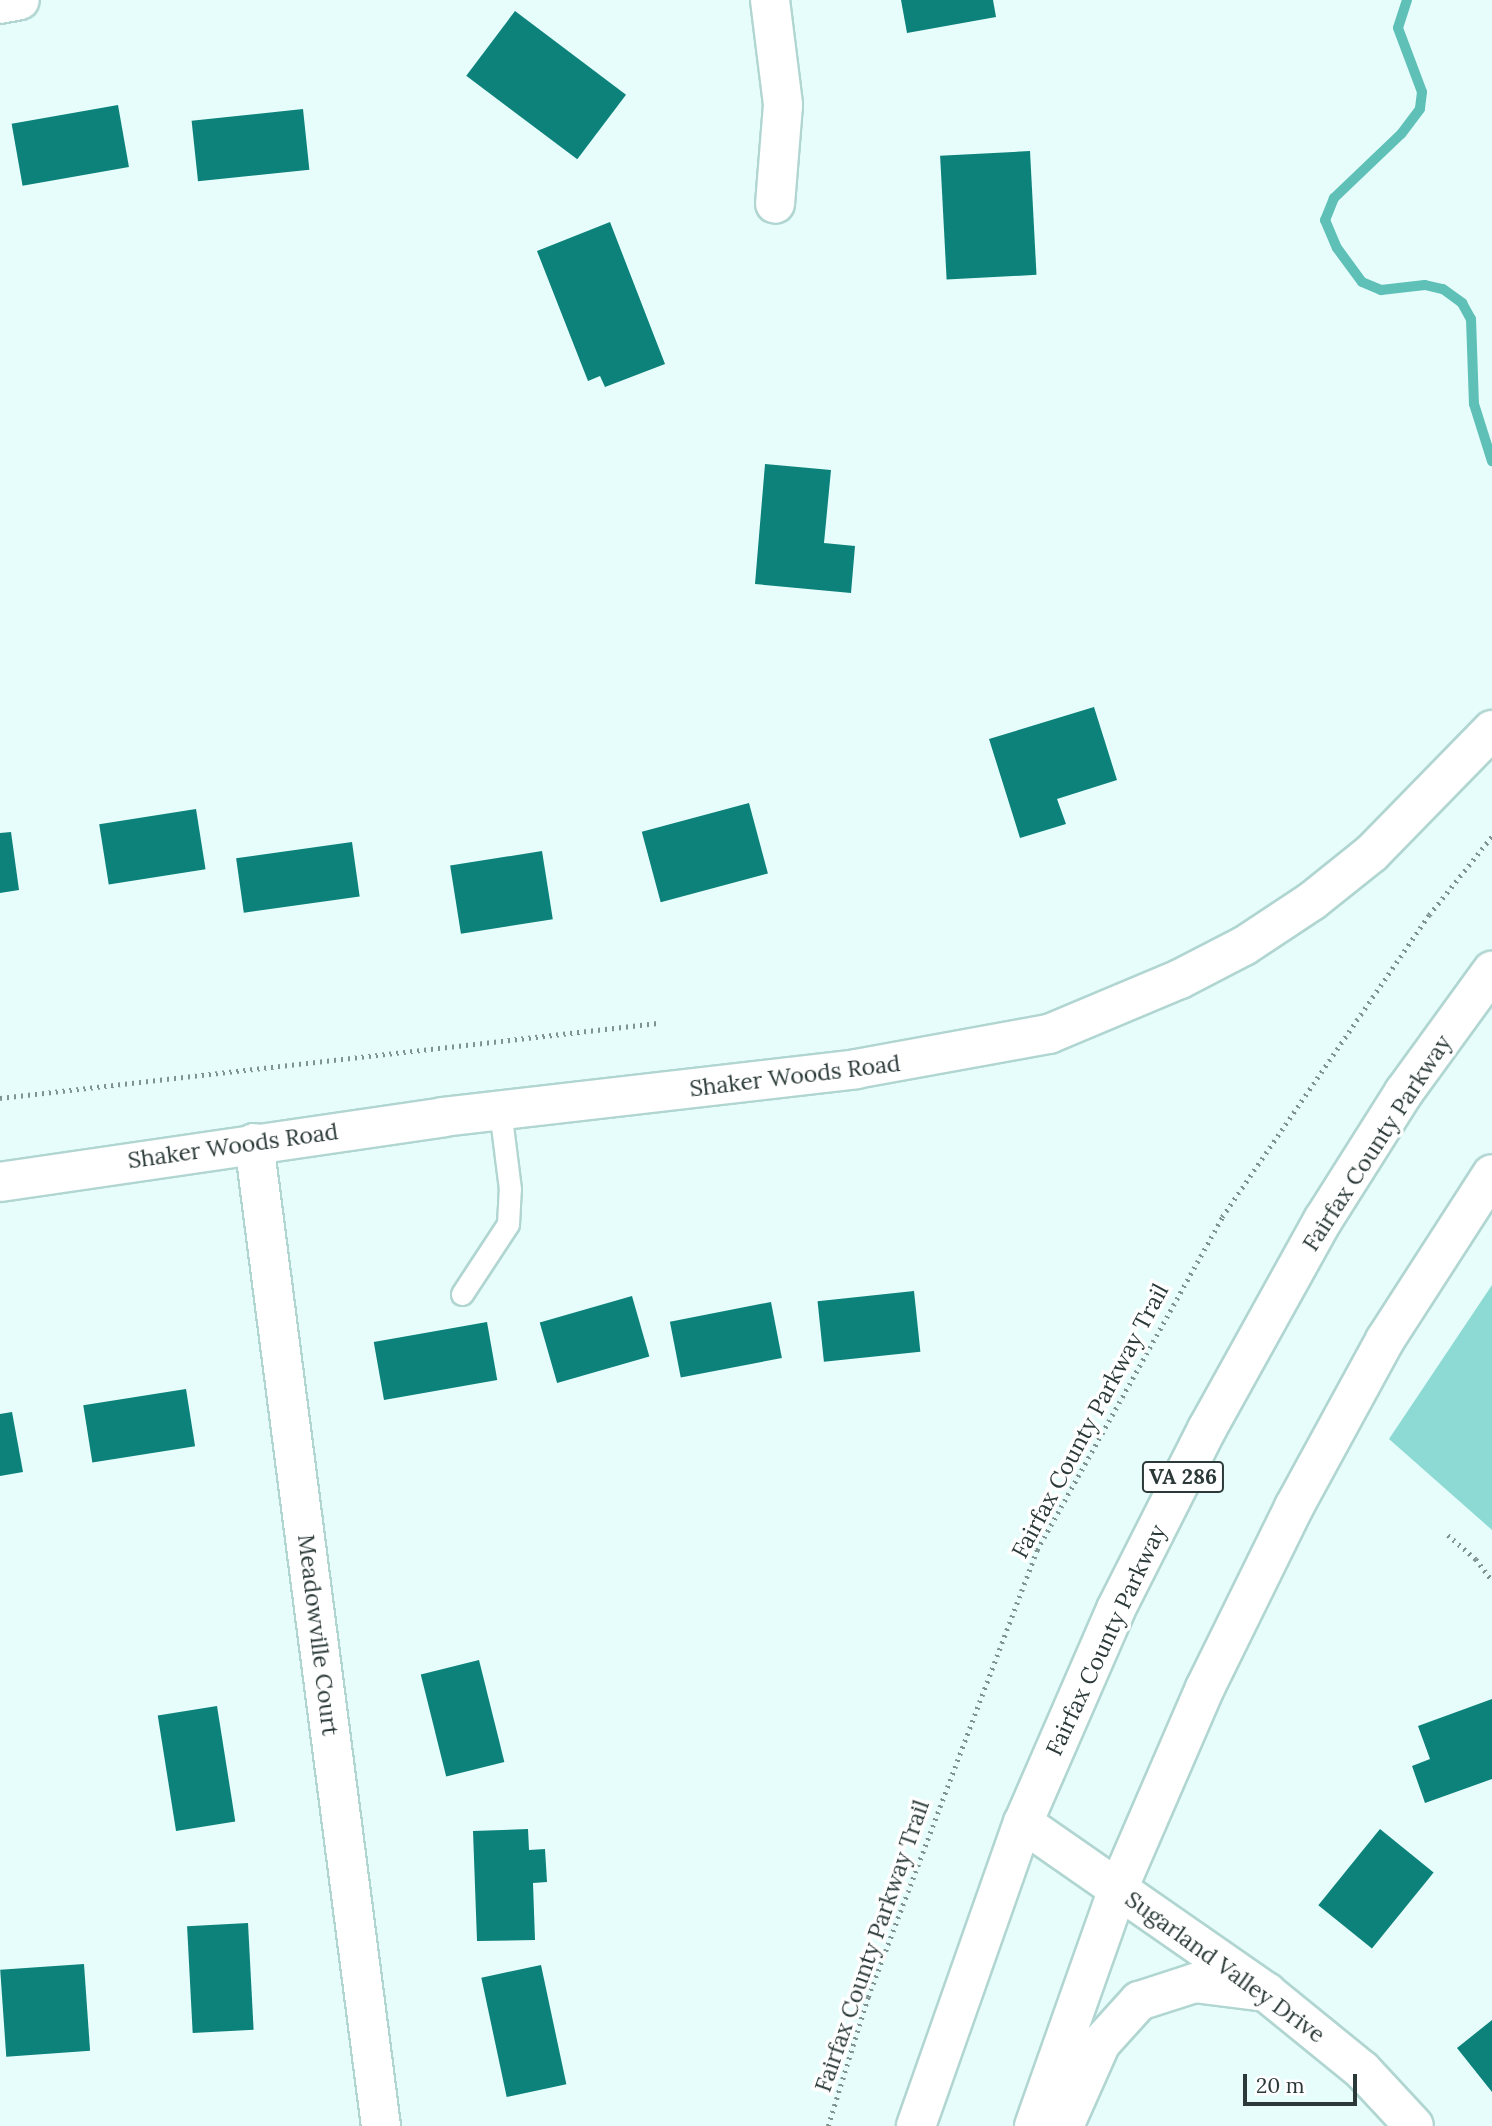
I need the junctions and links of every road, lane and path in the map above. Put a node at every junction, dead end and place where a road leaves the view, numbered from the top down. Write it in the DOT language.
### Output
graph roads {
  1 [pos="20,0"];
  2 [pos="770,0"];
  3 [pos="0,4"];
  4 [pos="775,204"];
  5 [pos="1492,730"];
  6 [pos="1492,836"];
  7 [pos="1492,971"];
  8 [pos="658,1023"];
  9 [pos="0,1098"];
  10 [pos="500,1110"];
  11 [pos="254,1143"];
  12 [pos="1492,1174"];
  13 [pos="0,1182"];
  14 [pos="462,1293"];
  15 [pos="1448,1535"];
  16 [pos="1492,1580"];
  17 [pos="1023,1823"];
  18 [pos="1118,1889"];
  19 [pos="1266,1992"];
  20 [pos="382,2126"];
  21 [pos="828,2126"];
  22 [pos="916,2126"];
  23 [pos="1034,2126"];
  24 [pos="1064,2126"];
  25 [pos="1414,2126"];
  1 -- 3 [label="main road"];
  2 -- 4 [label="main road"];
  5 -- 10 [label="main road, Shaker Woods Road"];
  6 -- 21 [label="path, Fairfax County Parkway Trail"];
  7 -- 17 [label="main road, Fairfax County Parkway / VA 286"];
  8 -- 9 [label="path"];
  10 -- 11 [label="main road, Shaker Woods Road"];
  10 -- 14 [label="lane"];
  11 -- 13 [label="main road, Shaker Woods Road"];
  11 -- 20 [label="main road, Meadowville Court"];
  12 -- 18 [label="main road"];
  15 -- 16 [label="path"];
  17 -- 18 [label="main road, Sugarland Valley Drive"];
  17 -- 22 [label="main road, Fairfax County Parkway / VA 286"];
  18 -- 19 [label="main road, Sugarland Valley Drive"];
  18 -- 23 [label="main road"];
  19 -- 24 [label="main road"];
  19 -- 25 [label="main road, Sugarland Valley Drive"];
}
